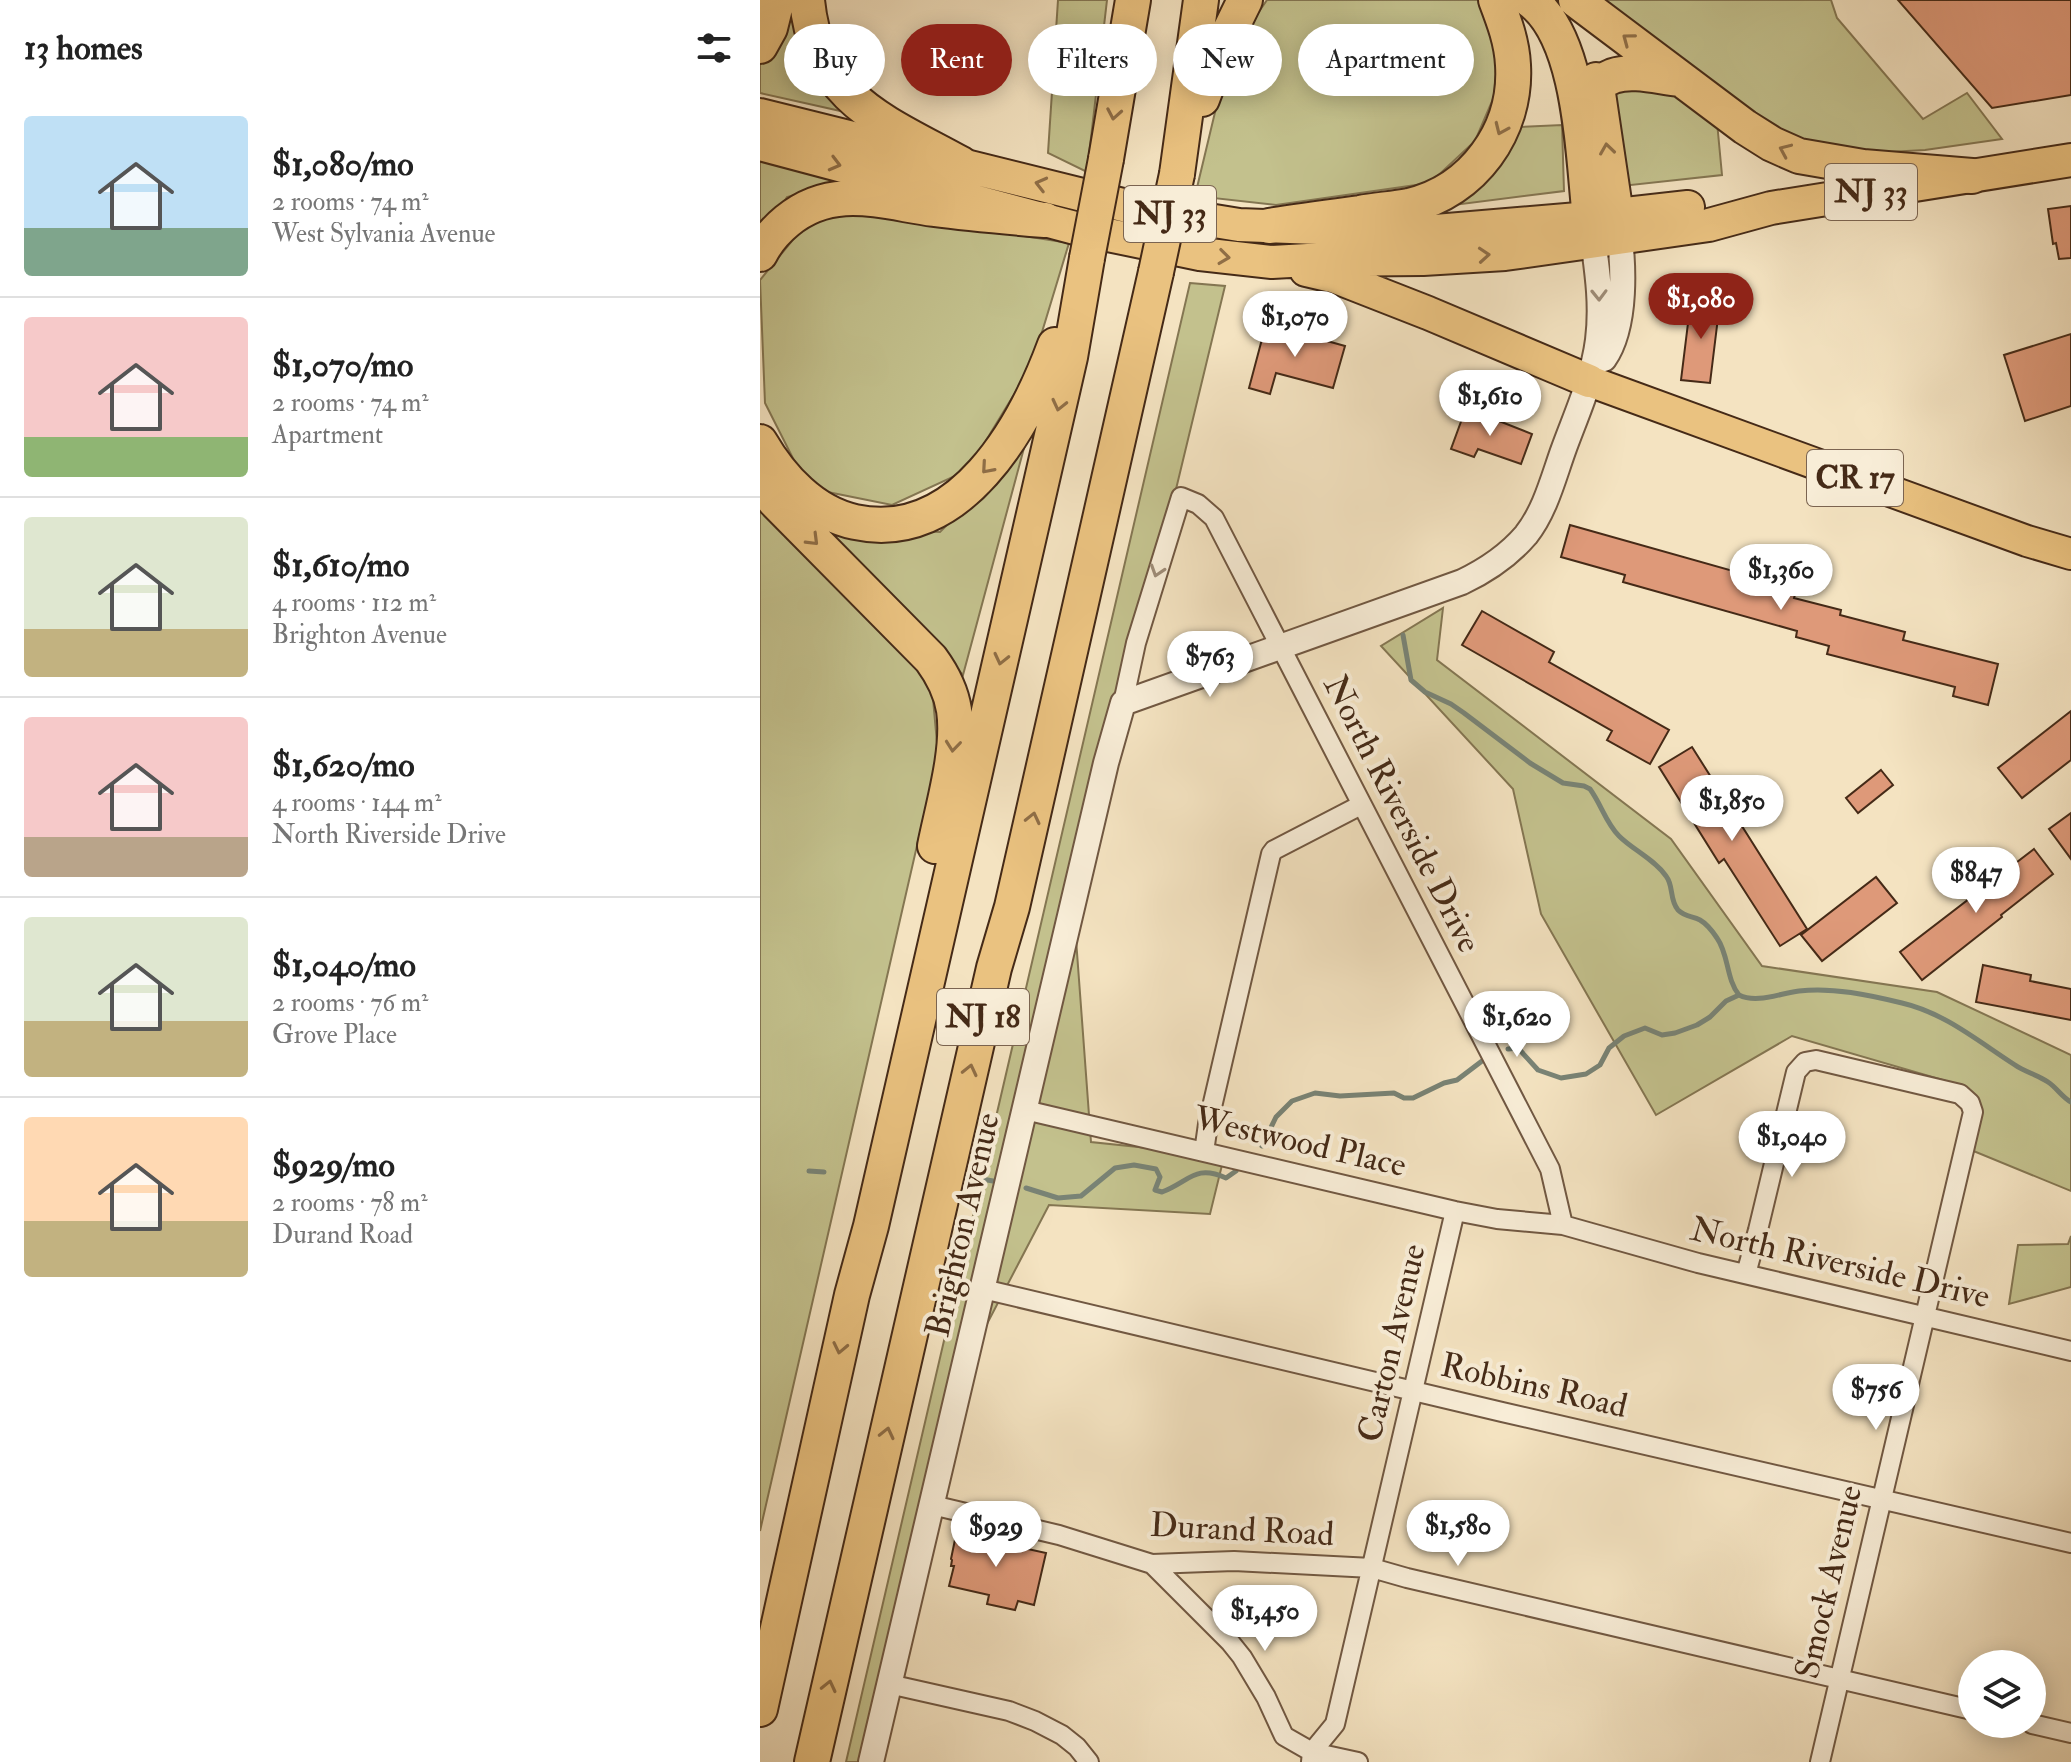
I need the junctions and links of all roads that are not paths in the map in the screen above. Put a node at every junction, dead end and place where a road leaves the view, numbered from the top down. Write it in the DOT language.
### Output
graph roads {
  1 [pos="777,0"];
  2 [pos="807,0"];
  3 [pos="1126,0"];
  4 [pos="1133,0"];
  5 [pos="1201,0"];
  6 [pos="1245,0"];
  7 [pos="1496,0"];
  8 [pos="1530,0"];
  9 [pos="1565,0"];
  10 [pos="1576,0"];
  11 [pos="1124,24"];
  12 [pos="1129,24"];
  13 [pos="760,46"];
  14 [pos="1680,79"];
  15 [pos="1587,91"];
  16 [pos="1116,96"];
  17 [pos="760,115"];
  18 [pos="760,144"];
  19 [pos="2071,160"];
  20 [pos="1180,163"];
  21 [pos="961,164"];
  22 [pos="1972,176"];
  23 [pos="1045,220"];
  24 [pos="1269,226"];
  25 [pos="1605,228"];
  26 [pos="760,254"];
  27 [pos="1272,262"];
  28 [pos="1085,266"];
  29 [pos="1589,381"];
  30 [pos="760,442"];
  31 [pos="760,483"];
  32 [pos="1181,497"];
  33 [pos="2071,554"];
  34 [pos="1279,648"];
  35 [pos="1123,703"];
  36 [pos="1361,805"];
  37 [pos="1025,1110"];
  38 [pos="1204,1152"];
  39 [pos="1455,1211"];
  40 [pos="1563,1225"];
  41 [pos="1746,1274"];
  42 [pos="983,1289"];
  43 [pos="852,1295"];
  44 [pos="1925,1316"];
  45 [pos="2071,1351"];
  46 [pos="1414,1390"];
  47 [pos="1881,1499"];
  48 [pos="932,1505"];
  49 [pos="2071,1543"];
  50 [pos="1152,1564"];
  51 [pos="1372,1568"];
  52 [pos="1839,1679"];
  53 [pos="889,1684"];
  54 [pos="1958,1707"];
  55 [pos="760,1709"];
  56 [pos="2046,1727"];
  57 [pos="2071,1733"];
  58 [pos="1311,1757"];
  59 [pos="812,1762"];
  60 [pos="871,1762"];
  61 [pos="1089,1762"];
  62 [pos="1358,1762"];
  63 [pos="1820,1762"];
  1 -- 13 [label="highway"];
  2 -- 21 [label="highway"];
  3 -- 11 [label="highway"];
  4 -- 12 [label="highway, NJ 18"];
  5 -- 20 [label="highway, NJ 18"];
  6 -- 20 [label="highway"];
  7 -- 24 [label="highway, one-way"];
  8 -- 15 [label="highway"];
  9 -- 15 [label="highway"];
  14 -- 10 [label="highway, one-way"];
  14 -- 15 [label="highway"];
  22 -- 14 [label="highway, one-way"];
  15 -- 25 [label="highway"];
  16 -- 28 [label="highway, NJ 18, one-way, bridge"];
  17 -- 21 [label="highway, NJ 33"];
  18 -- 23 [label="highway, NJ 33, one-way"];
  19 -- 22 [label="highway, NJ 33"];
  59 -- 20 [label="highway, NJ 18, one-way, bridge"];
  24 -- 21 [label="highway, NJ 33, one-way"];
  22 -- 25 [label="highway, NJ 33"];
  23 -- 26 [label="highway"];
  23 -- 27 [label="highway, NJ 33, one-way"];
  24 -- 25 [label="highway, NJ 33"];
  27 -- 25 [label="highway, NJ 33, one-way"];
  25 -- 29 [label="street"];
  27 -- 29 [label="highway"];
  28 -- 30 [label="highway, one-way"];
  28 -- 43 [label="highway, NJ 18, one-way"];
  29 -- 33 [label="main road, CR 17"];
  29 -- 34 [label="street"];
  31 -- 43 [label="highway, one-way"];
  32 -- 34 [label="street, North Riverside Drive"];
  32 -- 35 [label="street, Brighton Avenue, one-way"];
  34 -- 35 [label="street"];
  34 -- 36 [label="street, North Riverside Drive"];
  35 -- 37 [label="street, Brighton Avenue"];
  36 -- 38 [label="street"];
  36 -- 40 [label="street, North Riverside Drive"];
  37 -- 38 [label="street, Westwood Place"];
  37 -- 42 [label="street, Brighton Avenue"];
  38 -- 39 [label="street, Westwood Place"];
  39 -- 40 [label="street, Westwood Place"];
  39 -- 46 [label="street, Carton Avenue"];
  40 -- 41 [label="street, North Riverside Drive"];
  41 -- 44 [label="street, North Riverside Drive"];
  41 -- 44 [label="street, Smock Avenue"];
  42 -- 46 [label="street, Robbins Road"];
  42 -- 48 [label="street, Brighton Avenue"];
  43 -- 55 [label="highway, NJ 18, one-way"];
  44 -- 45 [label="street, North Riverside Drive"];
  44 -- 47 [label="street, Smock Avenue"];
  46 -- 47 [label="street, Robbins Road"];
  46 -- 51 [label="street, Carton Avenue"];
  47 -- 49 [label="street, Robbins Road"];
  47 -- 52 [label="street, Smock Avenue"];
  48 -- 50 [label="street, Durand Road"];
  48 -- 53 [label="street, Brighton Avenue"];
  50 -- 51 [label="street, Durand Road"];
  50 -- 58 [label="street"];
  51 -- 52 [label="street, Durand Road"];
  51 -- 58 [label="street, Carton Avenue"];
  52 -- 54 [label="street, Durand Road"];
  52 -- 63 [label="street, Smock Avenue"];
  53 -- 60 [label="street, Brighton Avenue"];
  53 -- 61 [label="street"];
  56 -- 57 [label="street"];
  58 -- 62 [label="street"];
}
